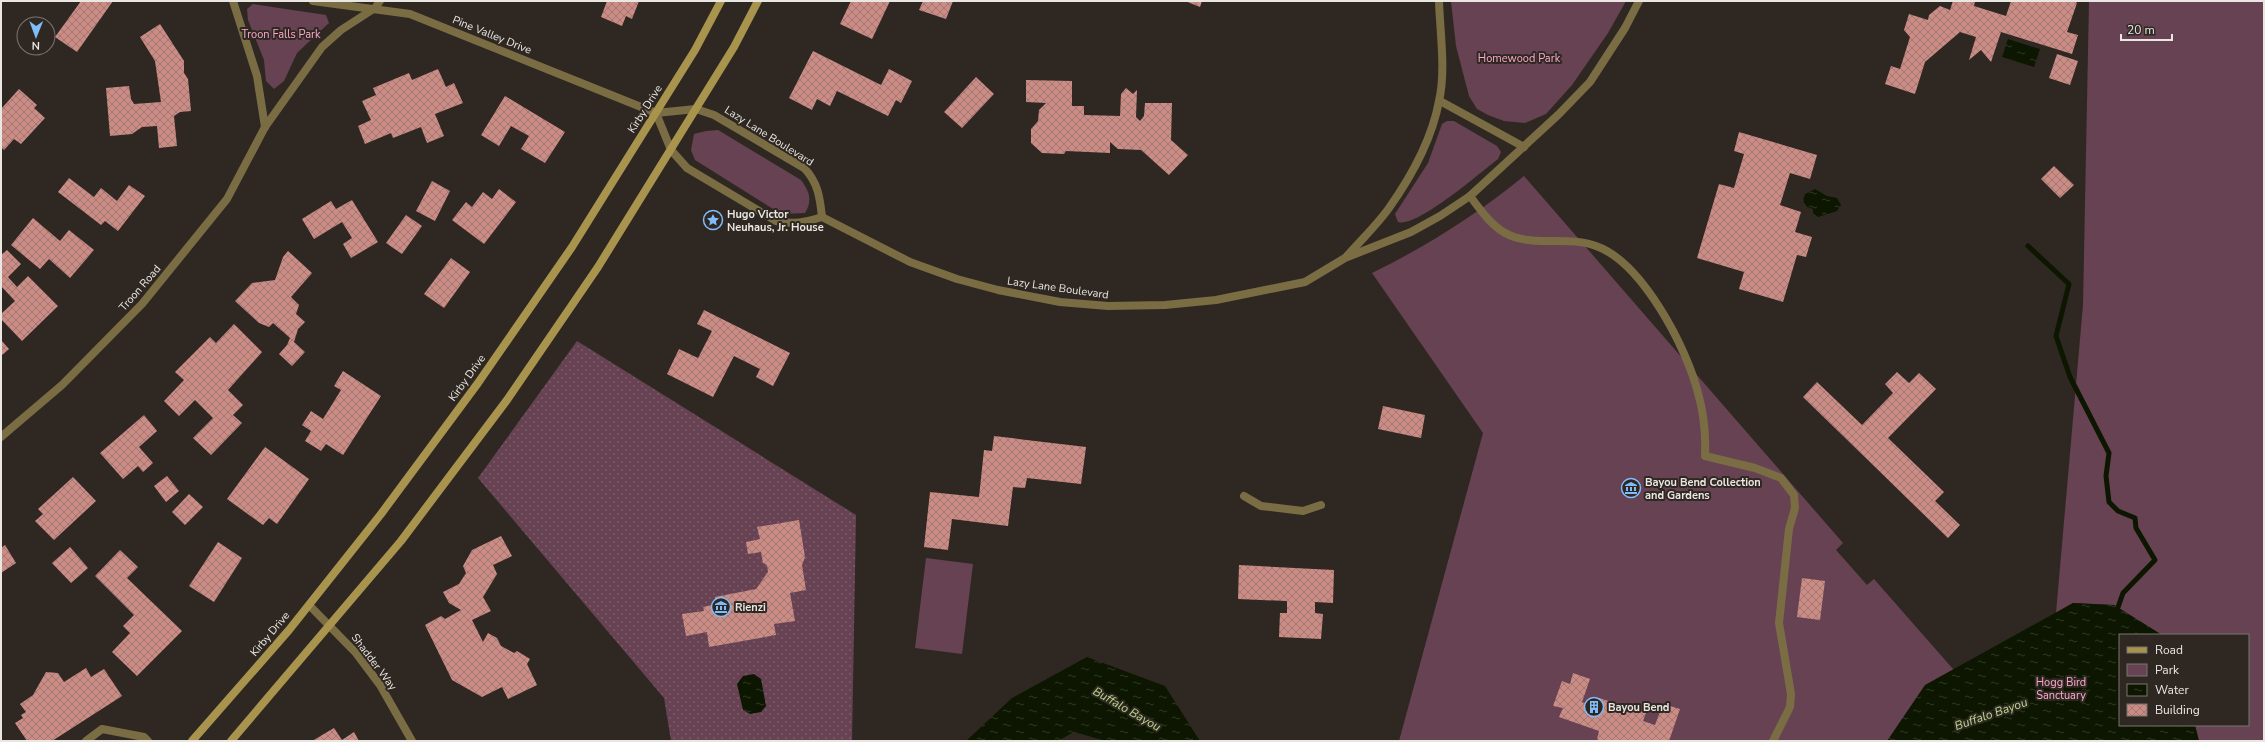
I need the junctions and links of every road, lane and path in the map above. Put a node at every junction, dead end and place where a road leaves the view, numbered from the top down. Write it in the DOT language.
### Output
graph roads {
  1 [pos="233,1"];
  2 [pos="313,1"];
  3 [pos="380,1"];
  4 [pos="722,1"];
  5 [pos="758,1"];
  6 [pos="1439,1"];
  7 [pos="1639,1"];
  8 [pos="374,8"];
  9 [pos="1440,101"];
  10 [pos="696,109"];
  11 [pos="656,113"];
  12 [pos="265,127"];
  13 [pos="1524,147"];
  14 [pos="671,150"];
  15 [pos="1470,196"];
  16 [pos="822,217"];
  17 [pos="1345,258"];
  18 [pos="1,437"];
  19 [pos="1244,496"];
  20 [pos="1321,505"];
  21 [pos="309,605"];
  22 [pos="330,625"];
  23 [pos="86,741"];
  24 [pos="148,741"];
  25 [pos="192,741"];
  26 [pos="231,741"];
  27 [pos="412,741"];
  28 [pos="1773,741"];
  1 -- 12 [label="street"];
  2 -- 8 [label="street, Pine Valley Drive"];
  3 -- 8 [label="street, Troon Road"];
  4 -- 11 [label="main road, Kirby Drive"];
  5 -- 10 [label="main road"];
  6 -- 9 [label="street, Lazy Lane Boulevard"];
  7 -- 13 [label="street, Lazy Lane Boulevard"];
  8 -- 11 [label="street, Pine Valley Drive"];
  8 -- 12 [label="street, Troon Road"];
  9 -- 13 [label="street"];
  9 -- 17 [label="street, Lazy Lane Boulevard"];
  10 -- 11 [label="street"];
  10 -- 14 [label="main road"];
  10 -- 16 [label="street, Lazy Lane Boulevard"];
  11 -- 14 [label="street"];
  11 -- 21 [label="main road, Kirby Drive"];
  12 -- 18 [label="street, Troon Road"];
  13 -- 15 [label="street, Lazy Lane Boulevard"];
  14 -- 16 [label="street"];
  14 -- 22 [label="main road"];
  15 -- 17 [label="street, Lazy Lane Boulevard"];
  15 -- 28 [label="street"];
  16 -- 17 [label="street, Lazy Lane Boulevard"];
  19 -- 20 [label="street"];
  21 -- 22 [label="street, Shadder Way"];
  21 -- 25 [label="main road, Kirby Drive"];
  22 -- 26 [label="main road"];
  22 -- 27 [label="street, Shadder Way"];
  23 -- 24 [label="street"];
}
